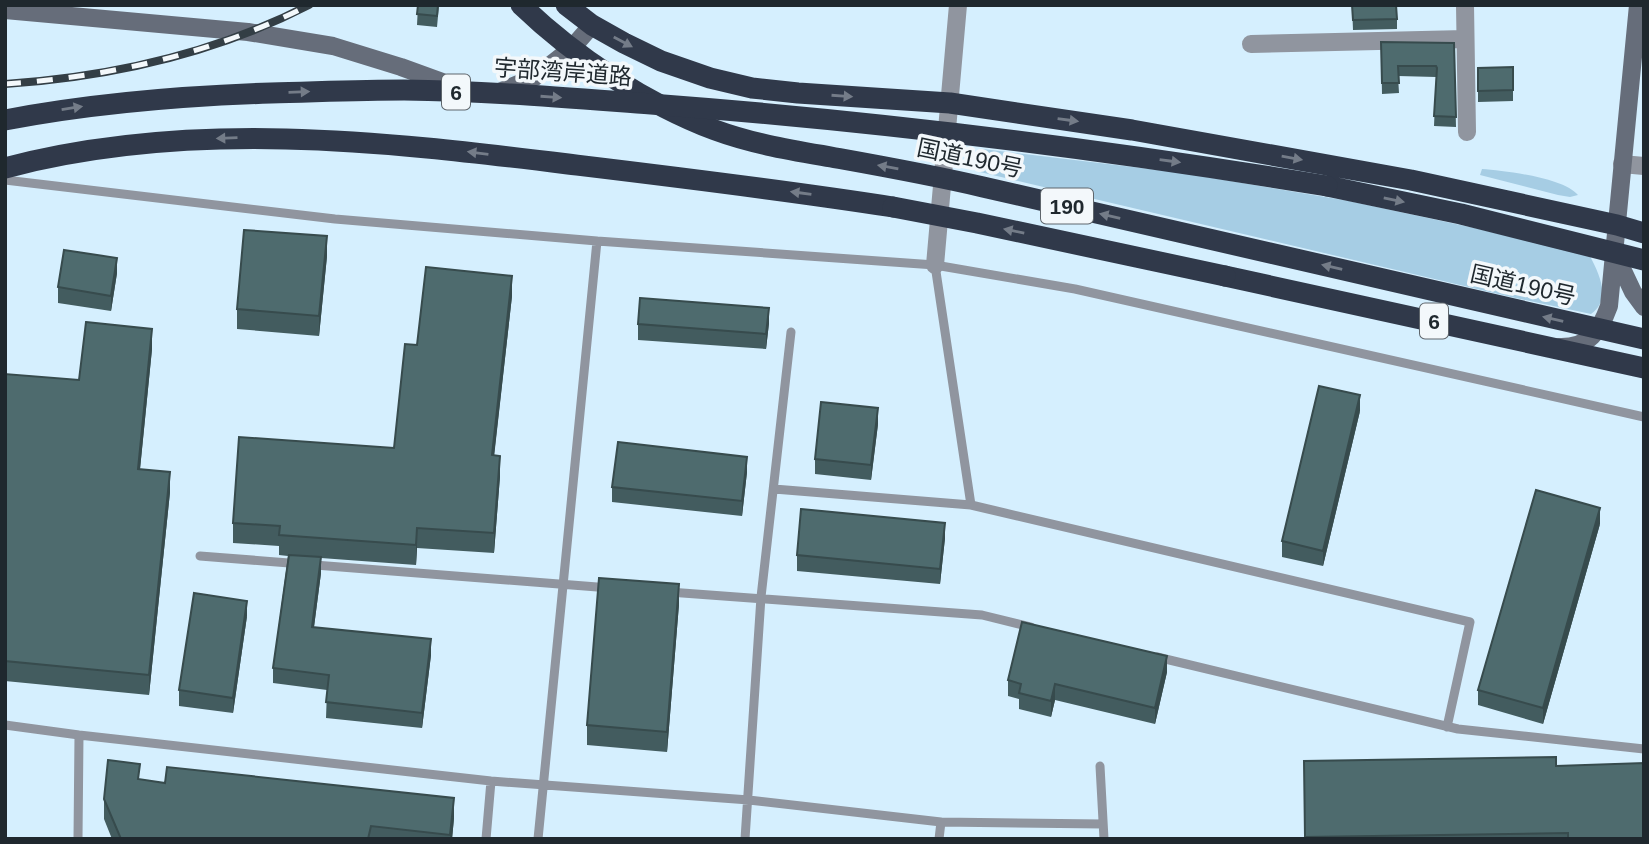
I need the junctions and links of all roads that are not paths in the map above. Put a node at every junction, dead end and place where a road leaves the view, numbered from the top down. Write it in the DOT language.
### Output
graph roads {
  1 [pos="521,5"];
  2 [pos="566,5"];
  3 [pos="958,5"];
  4 [pos="1465,5"];
  5 [pos="1638,5"];
  6 [pos="5,10"];
  7 [pos="592,24"];
  8 [pos="1465,39"];
  9 [pos="1251,44"];
  10 [pos="572,48"];
  11 [pos="950,103"];
  12 [pos="5,120"];
  13 [pos="1467,132"];
  14 [pos="1622,164"];
  15 [pos="1644,166"];
  16 [pos="5,168"];
  17 [pos="942,177"];
  18 [pos="5,180"];
  19 [pos="1617,225"];
  20 [pos="1644,233"];
  21 [pos="597,241"];
  22 [pos="1615,252"];
  23 [pos="1644,260"];
  24 [pos="935,265"];
  25 [pos="1644,307"];
  26 [pos="1599,329"];
  27 [pos="791,332"];
  28 [pos="1644,339"];
  29 [pos="1549,346"];
  30 [pos="1644,368"];
  31 [pos="1644,417"];
  32 [pos="774,489"];
  33 [pos="971,505"];
  34 [pos="200,556"];
  35 [pos="564,585"];
  36 [pos="617,588"];
  37 [pos="656,591"];
  38 [pos="761,597"];
  39 [pos="1036,628"];
  40 [pos="1143,654"];
  41 [pos="5,725"];
  42 [pos="1447,727"];
  43 [pos="79,735"];
  44 [pos="1644,750"];
  45 [pos="1100,766"];
  46 [pos="491,780"];
  47 [pos="543,786"];
  48 [pos="749,800"];
  49 [pos="941,822"];
  50 [pos="1103,824"];
  51 [pos="78,839"];
  52 [pos="486,839"];
  53 [pos="538,839"];
  54 [pos="745,839"];
  55 [pos="939,839"];
  56 [pos="1104,839"];
  1 -- 10 [label="highway, 国道190号 / 190"];
  2 -- 7 [label="highway, 国道190号"];
  3 -- 11 [label="street"];
  4 -- 8 [label="street"];
  5 -- 14 [label="street"];
  6 -- 10 [label="street"];
  7 -- 10 [label="street"];
  7 -- 11 [label="highway, 国道190号, one-way"];
  8 -- 9 [label="street"];
  8 -- 13 [label="street"];
  17 -- 10 [label="highway, 国道190号 / 190, one-way"];
  11 -- 17 [label="street"];
  11 -- 19 [label="highway, 国道190号, one-way"];
  12 -- 22 [label="highway, 宇部湾岸道路 / 6, one-way, bridge"];
  14 -- 15 [label="street"];
  14 -- 19 [label="street"];
  29 -- 16 [label="highway, 6, one-way, bridge"];
  17 -- 24 [label="street"];
  26 -- 17 [label="highway, 国道190号 / 190, one-way"];
  18 -- 21 [label="lane"];
  19 -- 20 [label="highway, 国道190号"];
  19 -- 22 [label="street"];
  21 -- 24 [label="lane"];
  21 -- 35 [label="lane"];
  22 -- 23 [label="highway, 6"];
  22 -- 25 [label="street"];
  22 -- 26 [label="street"];
  24 -- 31 [label="lane"];
  24 -- 33 [label="lane"];
  26 -- 28 [label="highway, 国道190号 / 190"];
  26 -- 29 [label="street"];
  27 -- 32 [label="lane"];
  29 -- 30 [label="highway, 6"];
  32 -- 33 [label="lane"];
  32 -- 38 [label="lane"];
  33 -- 42 [label="lane"];
  34 -- 35 [label="lane"];
  35 -- 36 [label="lane"];
  35 -- 47 [label="lane"];
  37 -- 38 [label="lane"];
  38 -- 39 [label="lane"];
  38 -- 48 [label="lane"];
  40 -- 42 [label="lane"];
  41 -- 43 [label="lane"];
  42 -- 44 [label="lane"];
  43 -- 46 [label="lane"];
  43 -- 51 [label="lane"];
  45 -- 50 [label="lane"];
  46 -- 47 [label="lane"];
  46 -- 52 [label="lane"];
  47 -- 48 [label="lane"];
  47 -- 53 [label="lane"];
  48 -- 49 [label="lane"];
  48 -- 54 [label="lane"];
  49 -- 50 [label="lane"];
  49 -- 55 [label="lane"];
  50 -- 56 [label="lane"];
}
